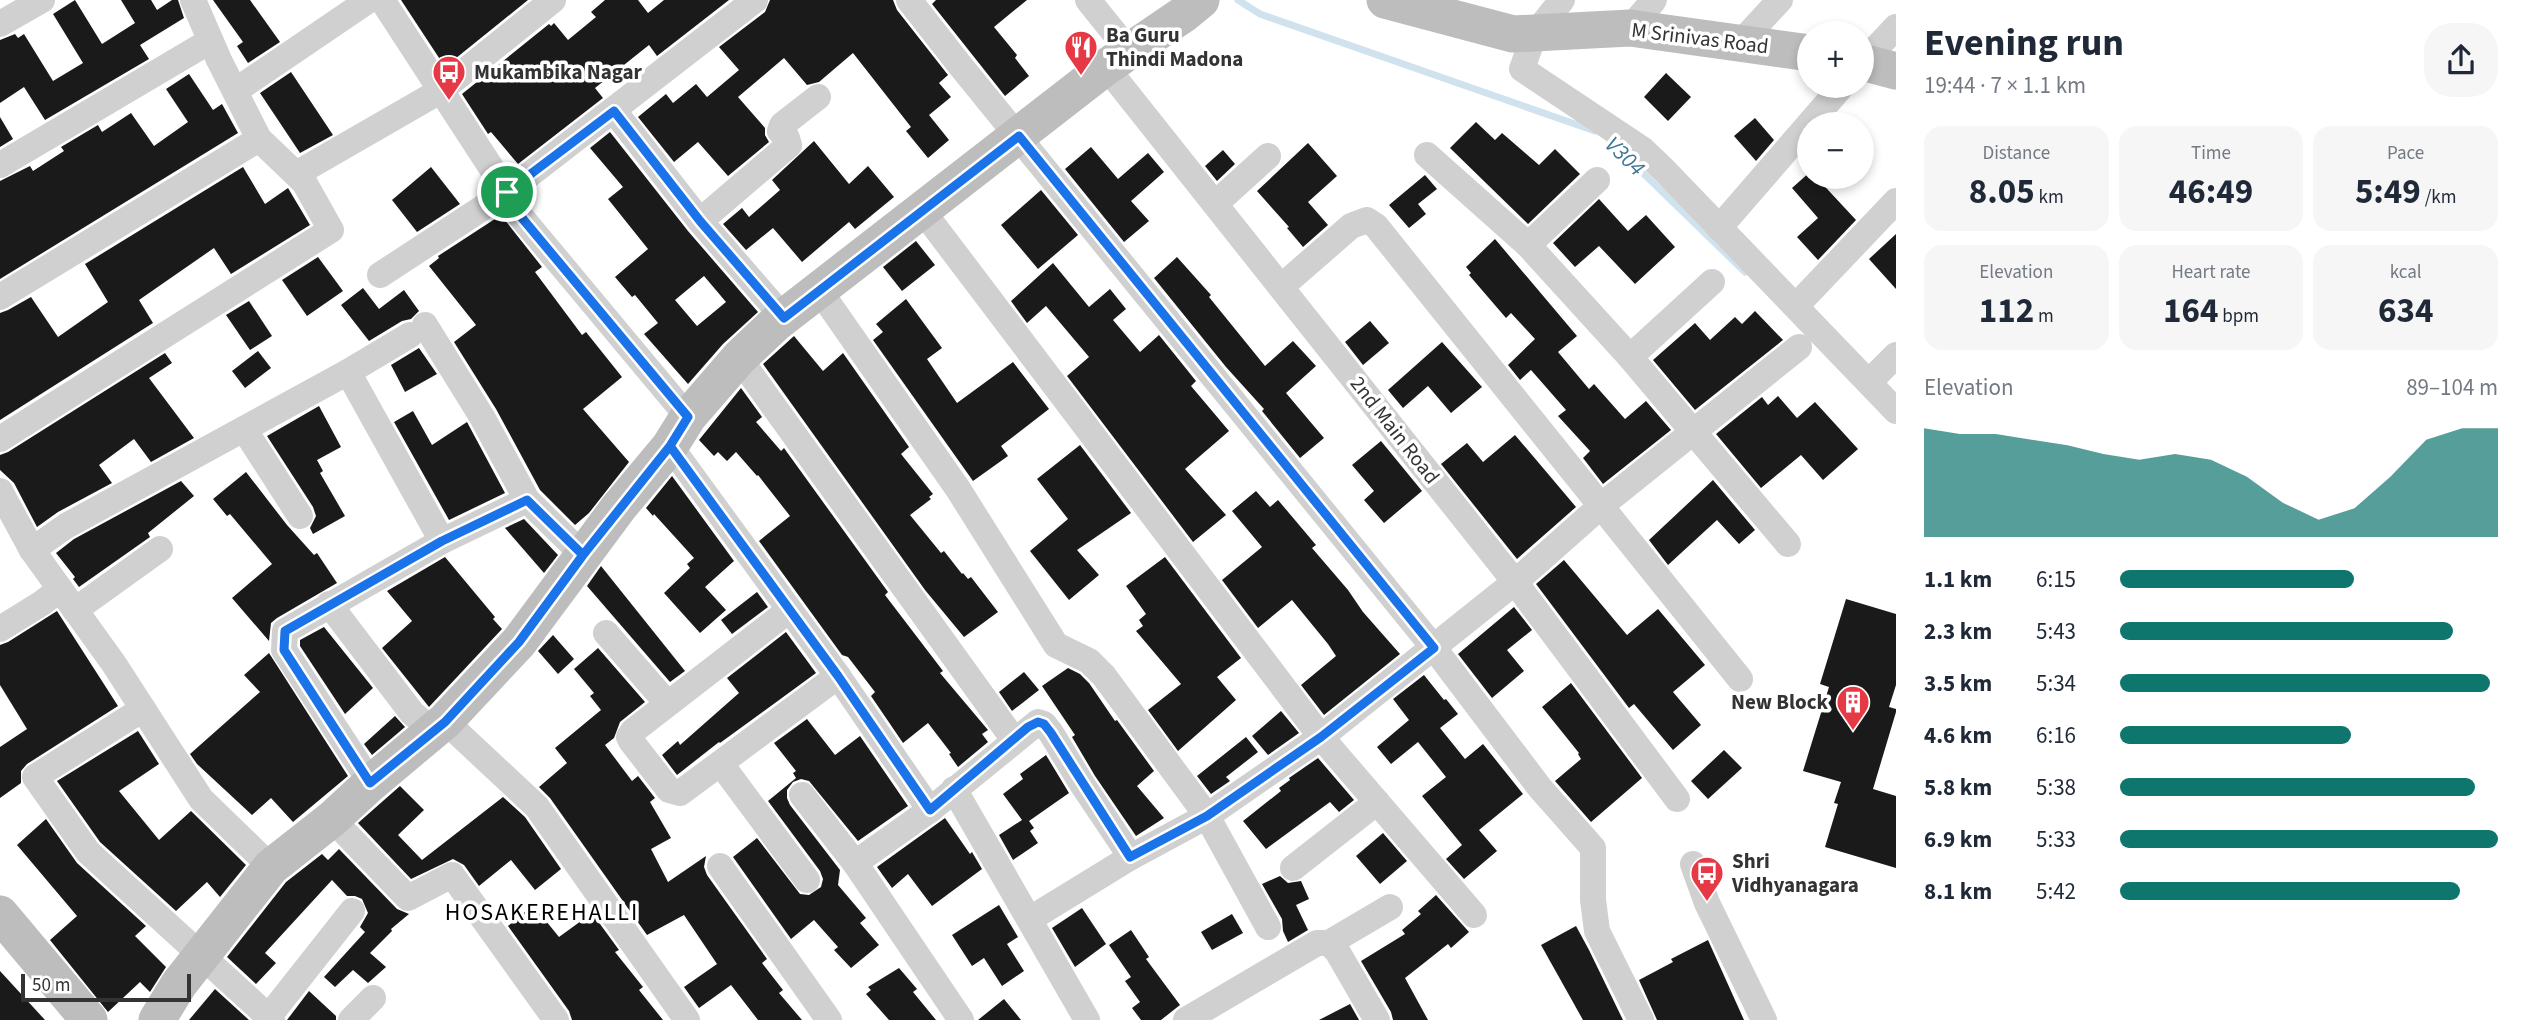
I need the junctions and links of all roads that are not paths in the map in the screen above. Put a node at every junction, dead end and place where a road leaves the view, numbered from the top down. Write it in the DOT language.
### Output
graph roads {
  1 [pos="42,0"];
  2 [pos="193,0"];
  3 [pos="369,0"];
  4 [pos="382,0"];
  5 [pos="553,0"];
  6 [pos="755,0"];
  7 [pos="909,0"];
  8 [pos="1088,0"];
  9 [pos="1562,0"];
  10 [pos="1654,0"];
  11 [pos="1780,0"];
  12 [pos="1404,2"];
  13 [pos="1193,7"];
  14 [pos="0,24"];
  15 [pos="1630,27"];
  16 [pos="1896,27"];
  17 [pos="1534,35"];
  18 [pos="211,41"];
  19 [pos="1741,42"];
  20 [pos="1874,50"];
  21 [pos="1797,51"];
  22 [pos="1117,59"];
  23 [pos="1874,66"];
  24 [pos="1896,71"];
  25 [pos="235,91"];
  26 [pos="440,91"];
  27 [pos="818,97"];
  28 [pos="1832,98"];
  29 [pos="614,111"];
  30 [pos="1019,136"];
  31 [pos="259,139"];
  32 [pos="1427,155"];
  33 [pos="1268,156"];
  34 [pos="0,165"];
  35 [pos="296,174"];
  36 [pos="1597,180"];
  37 [pos="507,192"];
  38 [pos="1896,201"];
  39 [pos="1215,204"];
  40 [pos="922,210"];
  41 [pos="700,221"];
  42 [pos="1719,228"];
  43 [pos="1528,245"];
  44 [pos="380,275"];
  45 [pos="1712,282"];
  46 [pos="1281,287"];
  47 [pos="819,290"];
  48 [pos="0,296"];
  49 [pos="1796,306"];
  50 [pos="784,318"];
  51 [pos="1799,347"];
  52 [pos="1896,355"];
  53 [pos="1630,357"];
  54 [pos="740,358"];
  55 [pos="348,372"];
  56 [pos="1869,382"];
  57 [pos="1896,411"];
  58 [pos="244,429"];
  59 [pos="679,431"];
  60 [pos="1692,433"];
  61 [pos="0,439"];
  62 [pos="0,491"];
  63 [pos="527,500"];
  64 [pos="1602,505"];
  65 [pos="300,516"];
  66 [pos="442,541"];
  67 [pos="1788,544"];
  68 [pos="160,549"];
  69 [pos="32,550"];
  70 [pos="583,555"];
  71 [pos="1515,582"];
  72 [pos="67,599"];
  73 [pos="329,604"];
  74 [pos="789,611"];
  75 [pos="0,629"];
  76 [pos="606,633"];
  77 [pos="1434,648"];
  78 [pos="838,676"];
  79 [pos="1740,679"];
  80 [pos="667,704"];
  81 [pos="143,709"];
  82 [pos="445,722"];
  83 [pos="1321,737"];
  84 [pos="1014,740"];
  85 [pos="720,764"];
  86 [pos="370,783"];
  87 [pos="954,789"];
  88 [pos="802,795"];
  89 [pos="1677,799"];
  90 [pos="1377,802"];
  91 [pos="930,810"];
  92 [pos="1207,816"];
  93 [pos="332,819"];
  94 [pos="1130,857"];
  95 [pos="855,863"];
  96 [pos="1693,864"];
  97 [pos="720,866"];
  98 [pos="271,867"];
  99 [pos="1293,868"];
  100 [pos="807,880"];
  101 [pos="1390,907"];
  102 [pos="352,911"];
  103 [pos="0,914"];
  104 [pos="1474,915"];
  105 [pos="1030,919"];
  106 [pos="1268,927"];
  107 [pos="1329,943"];
  108 [pos="201,957"];
  109 [pos="373,998"];
  110 [pos="269,1019"];
  111 [pos="89,1020"];
  112 [pos="157,1020"];
  113 [pos="351,1020"];
  114 [pos="556,1020"];
  115 [pos="687,1020"];
  116 [pos="829,1020"];
  117 [pos="961,1020"];
  118 [pos="1087,1020"];
  119 [pos="1186,1020"];
  120 [pos="1377,1020"];
  121 [pos="1641,1020"];
  122 [pos="1764,1020"];
  1 -- 14 [label="street"];
  2 -- 18 [label="street"];
  3 -- 25 [label="street"];
  4 -- 26 [label="street"];
  5 -- 26 [label="street"];
  6 -- 29 [label="street"];
  7 -- 30 [label="street"];
  8 -- 22 [label="street, 2nd Main Road"];
  9 -- 17 [label="street"];
  10 -- 15 [label="street"];
  11 -- 19 [label="street"];
  12 -- 17 [label="street, M Srinivas Road"];
  13 -- 22 [label="street"];
  15 -- 17 [label="street, M Srinivas Road"];
  15 -- 19 [label="street, M Srinivas Road"];
  16 -- 20 [label="street"];
  17 -- 42 [label="street"];
  18 -- 25 [label="street"];
  18 -- 34 [label="street"];
  19 -- 21 [label="street, M Srinivas Road"];
  22 -- 30 [label="street"];
  22 -- 39 [label="street, 2nd Main Road"];
  23 -- 24 [label="street"];
  25 -- 31 [label="street"];
  26 -- 35 [label="street"];
  26 -- 37 [label="street"];
  27 -- 41 [label="street"];
  28 -- 42 [label="street"];
  29 -- 37 [label="street"];
  29 -- 41 [label="street"];
  30 -- 40 [label="street"];
  30 -- 77 [label="street"];
  31 -- 35 [label="street"];
  31 -- 48 [label="street"];
  32 -- 43 [label="street"];
  33 -- 39 [label="street"];
  35 -- 61 [label="street"];
  36 -- 43 [label="street"];
  37 -- 44 [label="street"];
  37 -- 59 [label="street"];
  38 -- 49 [label="street"];
  39 -- 46 [label="street, 2nd Main Road"];
  40 -- 47 [label="street"];
  40 -- 83 [label="street"];
  41 -- 50 [label="street"];
  42 -- 49 [label="street"];
  43 -- 53 [label="street"];
  45 -- 53 [label="street"];
  46 -- 64 [label="street"];
  46 -- 71 [label="street, 2nd Main Road"];
  47 -- 50 [label="street"];
  47 -- 92 [label="street"];
  49 -- 56 [label="street"];
  50 -- 54 [label="street"];
  51 -- 60 [label="street"];
  52 -- 56 [label="street"];
  53 -- 60 [label="street"];
  54 -- 59 [label="street"];
  54 -- 84 [label="street"];
  55 -- 58 [label="street"];
  55 -- 63 [label="street"];
  55 -- 66 [label="street"];
  56 -- 57 [label="street"];
  58 -- 65 [label="street"];
  58 -- 69 [label="street"];
  59 -- 70 [label="street"];
  59 -- 74 [label="street"];
  60 -- 64 [label="street"];
  60 -- 67 [label="street"];
  62 -- 69 [label="street"];
  63 -- 66 [label="street"];
  63 -- 70 [label="street"];
  64 -- 71 [label="street"];
  64 -- 79 [label="street"];
  66 -- 73 [label="street"];
  68 -- 72 [label="street"];
  69 -- 72 [label="street"];
  70 -- 82 [label="street"];
  71 -- 77 [label="street"];
  71 -- 89 [label="street, 2nd Main Road"];
  72 -- 75 [label="street"];
  72 -- 81 [label="street"];
  73 -- 82 [label="street"];
  73 -- 86 [label="street"];
  74 -- 78 [label="street"];
  74 -- 80 [label="street"];
  76 -- 80 [label="street"];
  77 -- 83 [label="street"];
  77 -- 121 [label="street"];
  78 -- 85 [label="street"];
  78 -- 91 [label="street"];
  80 -- 85 [label="street"];
  81 -- 98 [label="street"];
  81 -- 108 [label="street"];
  82 -- 86 [label="street"];
  82 -- 115 [label="street"];
  83 -- 90 [label="street"];
  83 -- 92 [label="street"];
  84 -- 87 [label="street"];
  84 -- 94 [label="street"];
  85 -- 100 [label="street"];
  86 -- 93 [label="street"];
  87 -- 91 [label="street"];
  87 -- 105 [label="street"];
  88 -- 95 [label="street"];
  90 -- 99 [label="street"];
  90 -- 104 [label="street"];
  91 -- 95 [label="street"];
  92 -- 94 [label="street"];
  92 -- 106 [label="street"];
  93 -- 98 [label="street"];
  93 -- 114 [label="street"];
  94 -- 105 [label="street"];
  95 -- 117 [label="street"];
  96 -- 122 [label="street"];
  97 -- 116 [label="street"];
  98 -- 108 [label="street"];
  101 -- 107 [label="street"];
  102 -- 110 [label="street"];
  103 -- 111 [label="street"];
  105 -- 118 [label="street"];
  107 -- 119 [label="street"];
  107 -- 120 [label="street"];
  108 -- 110 [label="street"];
  108 -- 112 [label="street"];
  109 -- 113 [label="street"];
}
